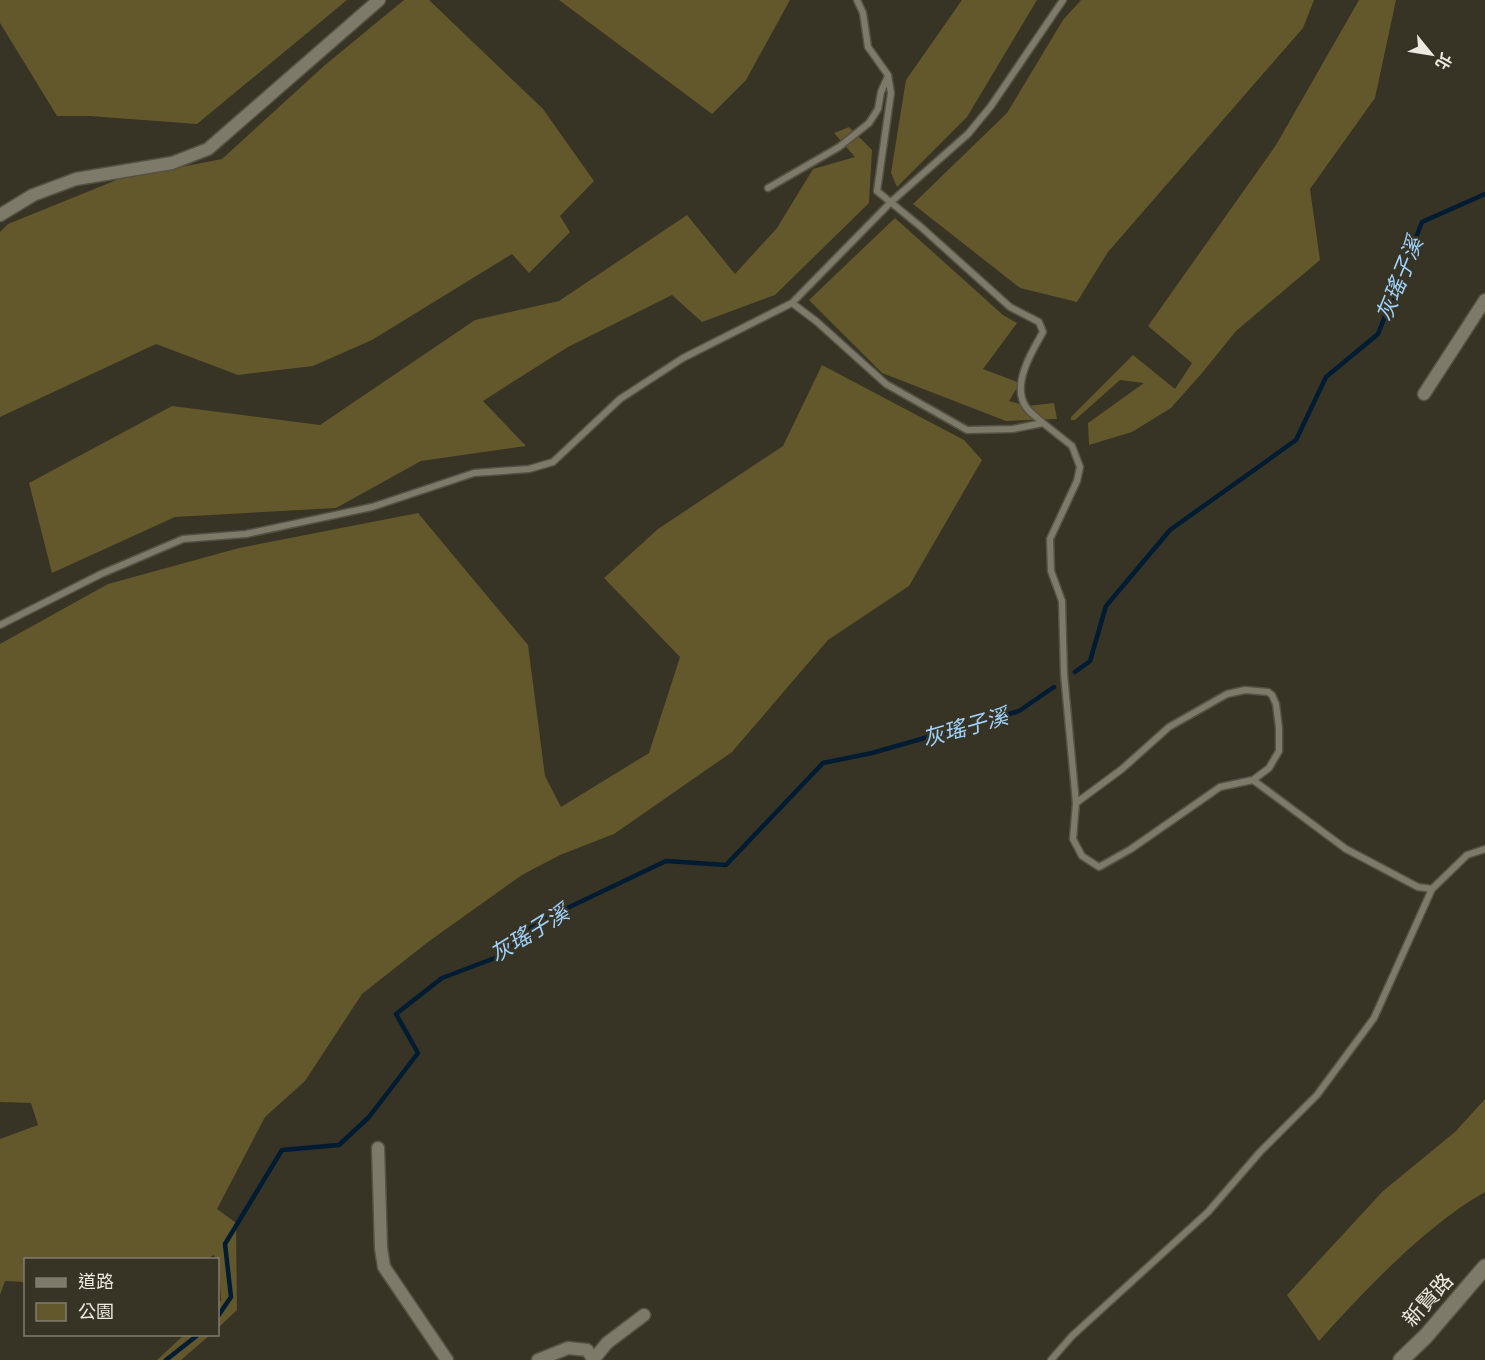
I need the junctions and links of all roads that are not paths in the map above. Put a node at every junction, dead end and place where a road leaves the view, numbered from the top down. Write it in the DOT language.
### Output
graph roads {
  1 [pos="379,0"];
  2 [pos="857,0"];
  3 [pos="1063,0"];
  4 [pos="888,75"];
  5 [pos="768,188"];
  6 [pos="892,201"];
  7 [pos="0,215"];
  8 [pos="1485,300"];
  9 [pos="792,303"];
  10 [pos="1424,394"];
  11 [pos="1043,423"];
  12 [pos="0,625"];
  13 [pos="1253,780"];
  14 [pos="1076,802"];
  15 [pos="1485,849"];
  16 [pos="1432,889"];
  17 [pos="378,1148"];
  18 [pos="1485,1267"];
  19 [pos="644,1315"];
  20 [pos="594,1359"];
  21 [pos="447,1360"];
  22 [pos="538,1360"];
  23 [pos="1051,1360"];
  24 [pos="1401,1360"];
  1 -- 7 [label="street"];
  2 -- 4 [label="lane"];
  3 -- 6 [label="lane"];
  4 -- 5 [label="lane"];
  4 -- 6 [label="lane"];
  6 -- 9 [label="lane"];
  6 -- 11 [label="lane"];
  8 -- 10 [label="street"];
  9 -- 11 [label="lane"];
  9 -- 12 [label="lane"];
  11 -- 14 [label="lane"];
  13 -- 14 [label="lane"];
  13 -- 14 [label="lane"];
  13 -- 16 [label="lane"];
  15 -- 16 [label="lane"];
  16 -- 23 [label="lane"];
  17 -- 21 [label="street"];
  18 -- 24 [label="street, 新賢路"];
  19 -- 20 [label="street"];
  20 -- 22 [label="street"];
}
